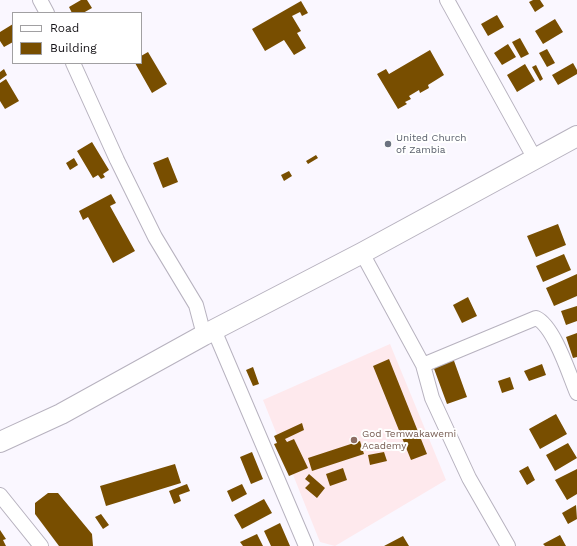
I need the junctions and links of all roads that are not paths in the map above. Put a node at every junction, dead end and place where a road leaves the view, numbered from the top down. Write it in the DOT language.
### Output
graph roads {
  1 [pos="40,0"];
  2 [pos="447,0"];
  3 [pos="46,12"];
  4 [pos="73,64"];
  5 [pos="577,136"];
  6 [pos="535,159"];
  7 [pos="362,253"];
  8 [pos="209,333"];
  9 [pos="423,365"];
  10 [pos="577,393"];
  11 [pos="0,442"];
  12 [pos="0,495"];
  13 [pos="41,546"];
  14 [pos="306,546"];
  15 [pos="508,546"];
  1 -- 3 [label="street"];
  2 -- 6 [label="street"];
  4 -- 8 [label="street"];
  5 -- 6 [label="main road"];
  6 -- 7 [label="main road"];
  7 -- 8 [label="main road"];
  7 -- 9 [label="street"];
  8 -- 11 [label="main road"];
  8 -- 14 [label="street"];
  9 -- 10 [label="street"];
  9 -- 15 [label="street"];
  12 -- 13 [label="street"];
}
